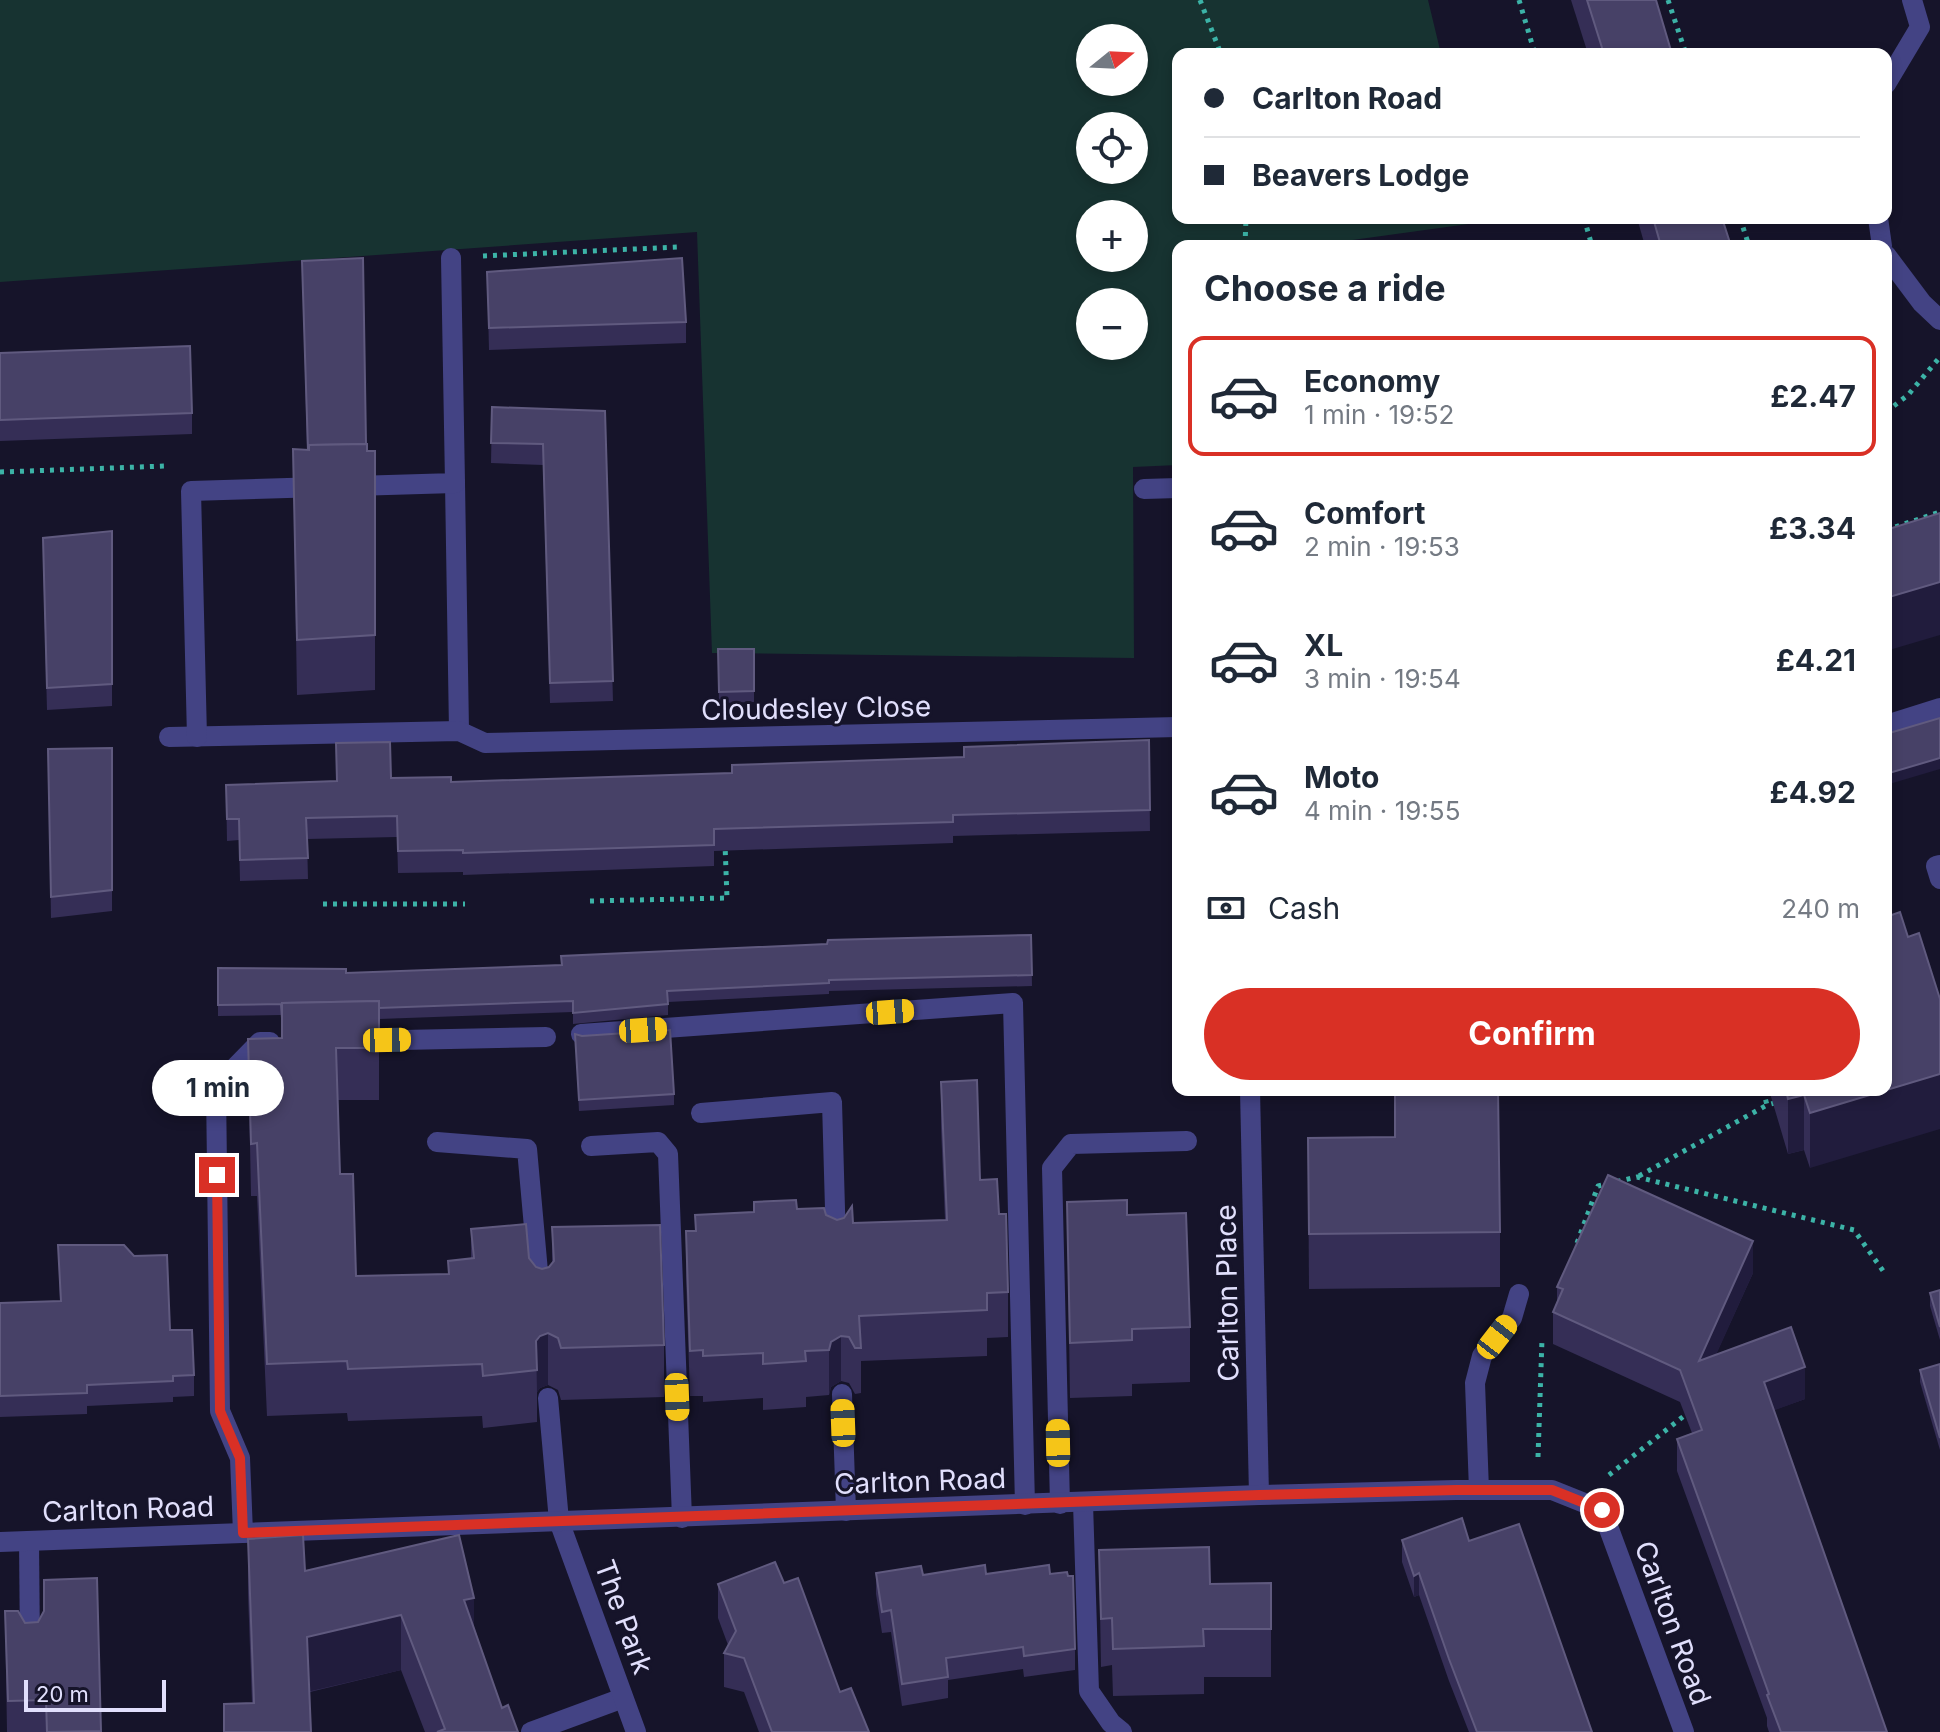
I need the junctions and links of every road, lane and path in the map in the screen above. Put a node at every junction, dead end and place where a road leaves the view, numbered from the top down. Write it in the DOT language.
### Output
graph roads {
  1 [pos="1200,0"];
  2 [pos="1519,0"];
  3 [pos="1668,0"];
  4 [pos="1912,0"];
  5 [pos="1219,48"];
  6 [pos="1533,48"];
  7 [pos="1684,48"];
  8 [pos="1892,74"];
  9 [pos="678,247"];
  10 [pos="451,258"];
  11 [pos="1892,263"];
  12 [pos="1940,320"];
  13 [pos="1940,357"];
  14 [pos="1892,407"];
  15 [pos="0,472"];
  16 [pos="455,483"];
  17 [pos="1172,488"];
  18 [pos="1144,489"];
  19 [pos="191,491"];
  20 [pos="1940,512"];
  21 [pos="1892,528"];
  22 [pos="1940,708"];
  23 [pos="1892,723"];
  24 [pos="1172,727"];
  25 [pos="459,731"];
  26 [pos="169,737"];
  27 [pos="197,737"];
  28 [pos="725,834"];
  29 [pos="1940,865"];
  30 [pos="1940,879"];
  31 [pos="590,901"];
  32 [pos="323,904"];
  33 [pos="465,904"];
  34 [pos="581,1034"];
  35 [pos="546,1037"];
  36 [pos="340,1041"];
  37 [pos="292,1042"];
  38 [pos="1250,1096"];
  39 [pos="1765,1096"];
  40 [pos="1790,1098"];
  41 [pos="1767,1105"];
  42 [pos="701,1113"];
  43 [pos="1187,1141"];
  44 [pos="437,1142"];
  45 [pos="591,1146"];
  46 [pos="1637,1177"];
  47 [pos="837,1253"];
  48 [pos="1573,1256"];
  49 [pos="1886,1275"];
  50 [pos="1519,1294"];
  51 [pos="542,1308"];
  52 [pos="1547,1327"];
  53 [pos="842,1394"];
  54 [pos="548,1398"];
  55 [pos="1695,1407"];
  56 [pos="1479,1490"];
  57 [pos="1537,1490"];
  58 [pos="1259,1495"];
  59 [pos="1577,1500"];
  60 [pos="1083,1503"];
  61 [pos="1060,1504"];
  62 [pos="1025,1505"];
  63 [pos="846,1511"];
  64 [pos="682,1518"];
  65 [pos="559,1521"];
  66 [pos="243,1533"];
  67 [pos="29,1541"];
  68 [pos="0,1542"];
  69 [pos="31,1666"];
  70 [pos="623,1698"];
  71 [pos="531,1732"];
  72 [pos="636,1732"];
  73 [pos="1122,1732"];
  74 [pos="1684,1732"];
  1 -- 5 [label="path"];
  2 -- 6 [label="path"];
  3 -- 7 [label="path"];
  4 -- 8 [label="street"];
  9 -- 10 [label="path"];
  10 -- 16 [label="street"];
  11 -- 12 [label="street"];
  13 -- 14 [label="path"];
  15 -- 19 [label="path"];
  16 -- 19 [label="street"];
  16 -- 25 [label="street"];
  17 -- 18 [label="street"];
  19 -- 27 [label="street"];
  20 -- 21 [label="path"];
  22 -- 23 [label="street"];
  24 -- 25 [label="street, Cloudesley Close"];
  25 -- 27 [label="street, Cloudesley Close"];
  26 -- 27 [label="street, Cloudesley Close"];
  28 -- 31 [label="path"];
  29 -- 30 [label="street"];
  32 -- 33 [label="path"];
  34 -- 62 [label="street"];
  35 -- 36 [label="street"];
  37 -- 66 [label="street"];
  38 -- 58 [label="street, Carlton Place"];
  39 -- 41 [label="path"];
  40 -- 41 [label="path"];
  41 -- 46 [label="path"];
  42 -- 47 [label="street"];
  43 -- 61 [label="street"];
  44 -- 51 [label="street"];
  45 -- 64 [label="street"];
  46 -- 48 [label="path"];
  46 -- 49 [label="path"];
  50 -- 56 [label="street"];
  52 -- 57 [label="path"];
  53 -- 63 [label="street"];
  54 -- 65 [label="street, The Park"];
  55 -- 59 [label="path"];
  56 -- 57 [label="street, Carlton Road"];
  56 -- 58 [label="street, Carlton Road"];
  57 -- 59 [label="street, Carlton Road"];
  58 -- 60 [label="street, Carlton Road"];
  59 -- 74 [label="street, Carlton Road"];
  60 -- 61 [label="street, Carlton Road"];
  60 -- 73 [label="street"];
  61 -- 62 [label="street, Carlton Road"];
  62 -- 63 [label="street, Carlton Road"];
  63 -- 64 [label="street, Carlton Road"];
  64 -- 65 [label="street, Carlton Road"];
  65 -- 66 [label="street, Carlton Road"];
  65 -- 70 [label="street, The Park"];
  66 -- 67 [label="street, Carlton Road"];
  67 -- 68 [label="street, Carlton Road"];
  67 -- 69 [label="street"];
  70 -- 71 [label="street"];
  70 -- 72 [label="street, The Park"];
}
